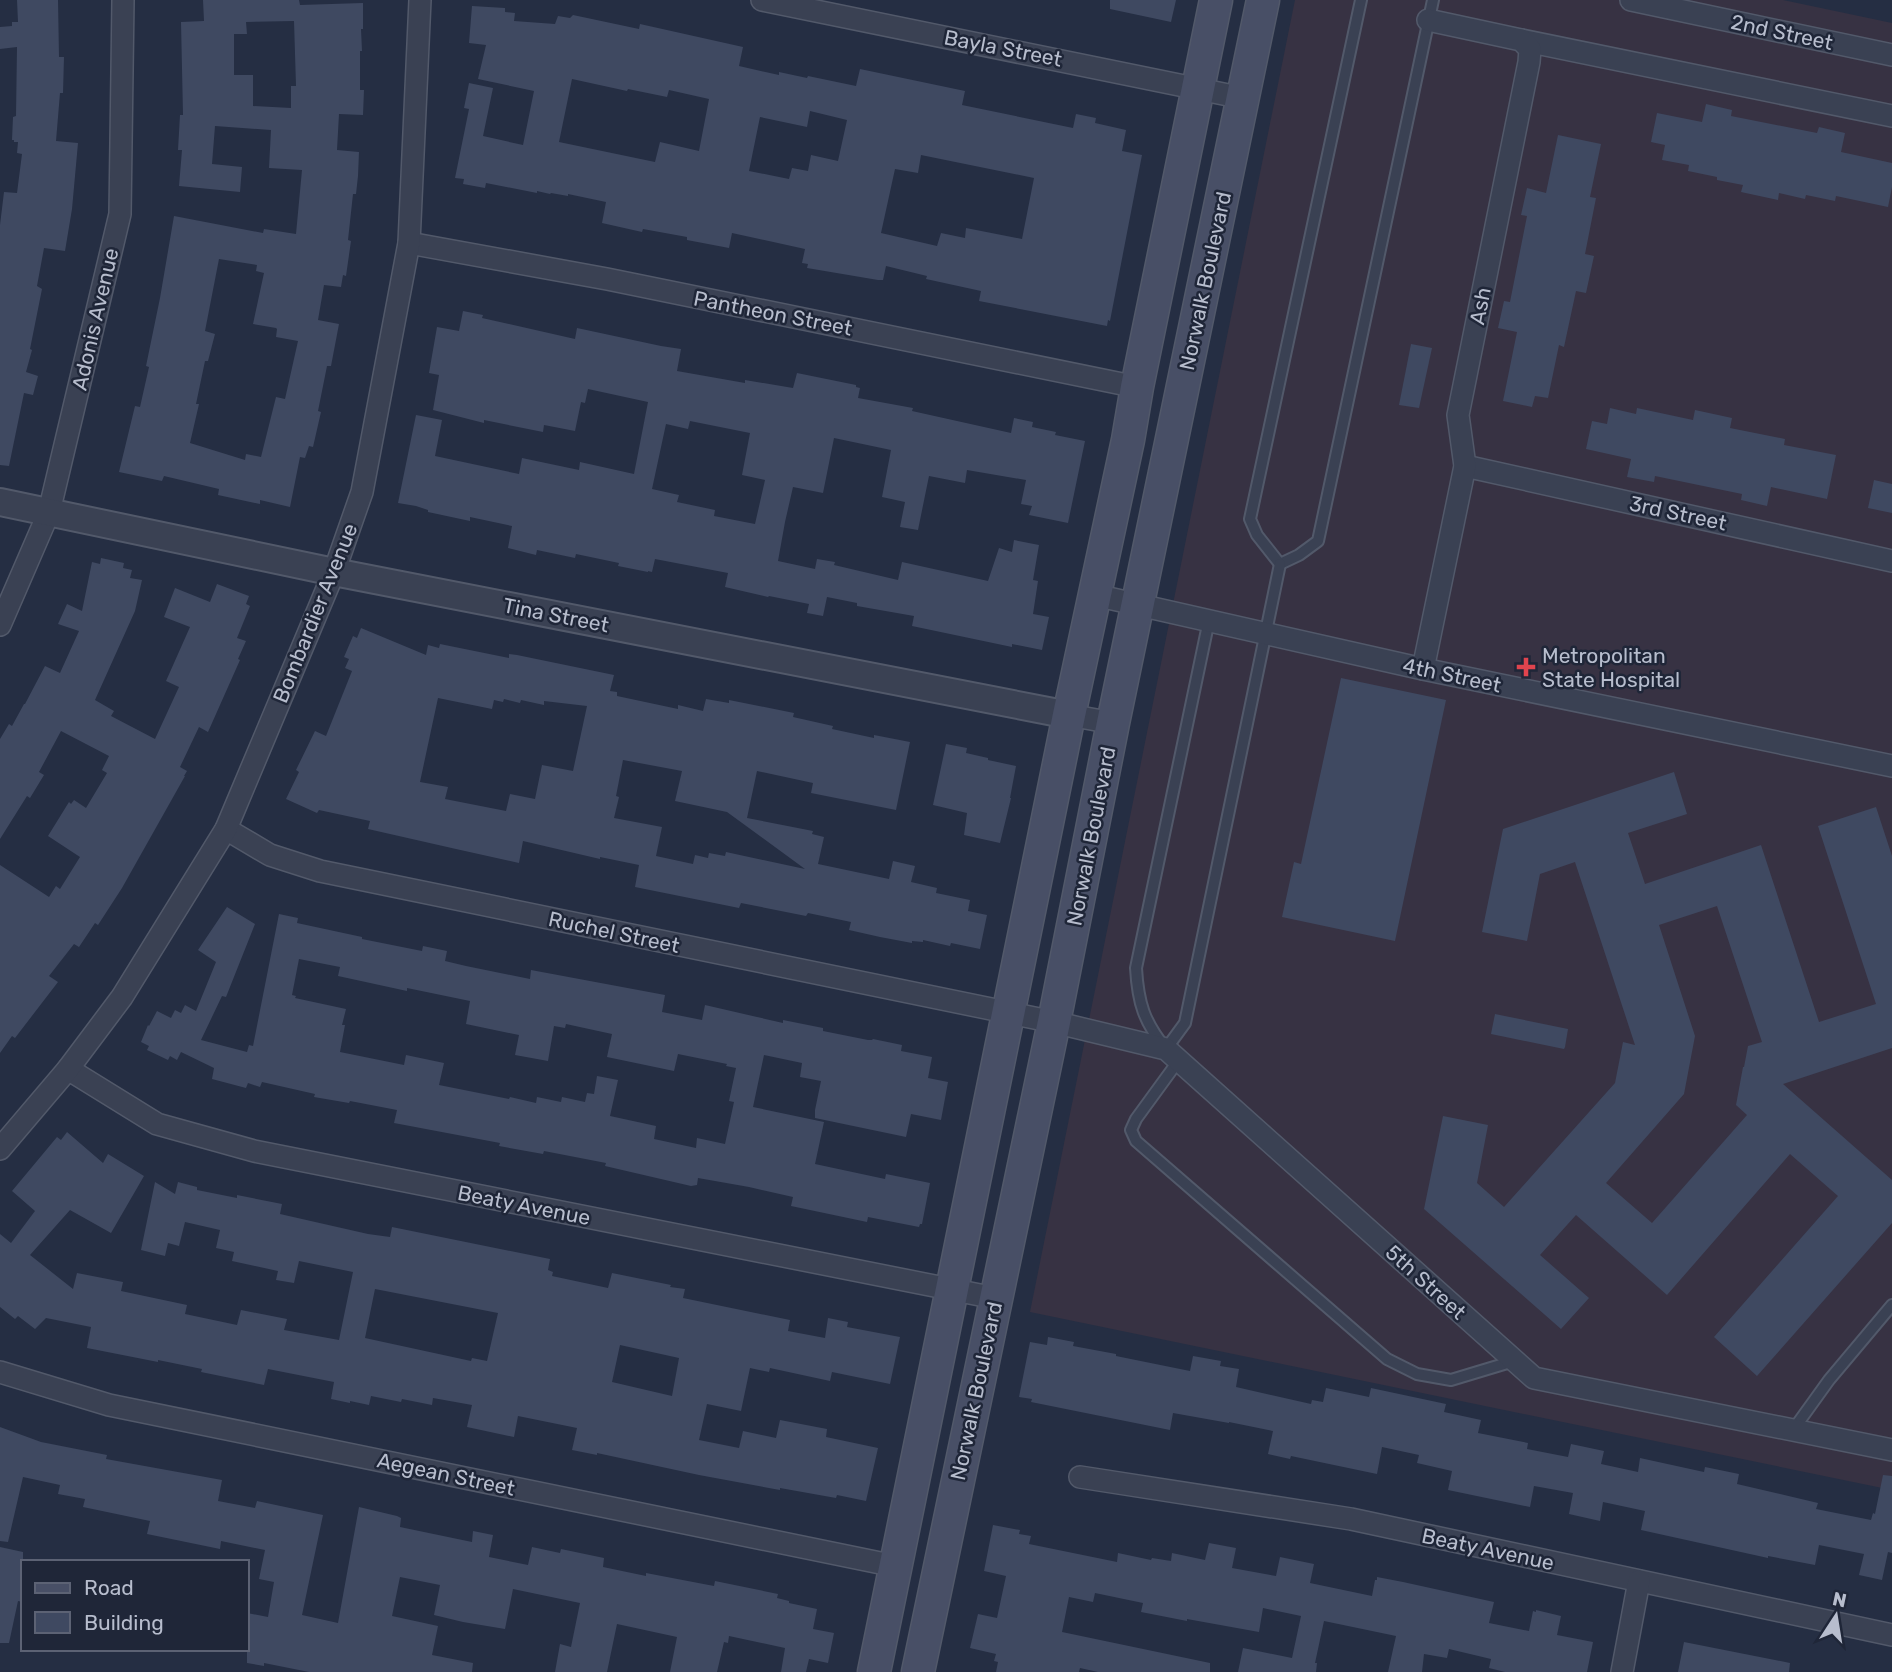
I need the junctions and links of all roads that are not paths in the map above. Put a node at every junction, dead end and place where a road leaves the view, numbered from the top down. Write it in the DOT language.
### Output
graph roads {
  1 [pos="123,0"];
  2 [pos="420,0"];
  3 [pos="762,0"];
  4 [pos="1216,0"];
  5 [pos="1263,0"];
  6 [pos="1361,0"];
  7 [pos="1631,0"];
  8 [pos="1431,10"];
  9 [pos="1521,40"];
  10 [pos="1892,55"];
  11 [pos="1199,88"];
  12 [pos="1243,98"];
  13 [pos="1892,117"];
  14 [pos="409,243"];
  15 [pos="1137,387"];
  16 [pos="1465,466"];
  17 [pos="0,502"];
  18 [pos="49,512"];
  19 [pos="1892,561"];
  20 [pos="1280,564"];
  21 [pos="334,572"];
  22 [pos="1095,595"];
  23 [pos="1139,604"];
  24 [pos="1209,620"];
  25 [pos="0,625"];
  26 [pos="1266,633"];
  27 [pos="1423,669"];
  28 [pos="1069,715"];
  29 [pos="1113,723"];
  30 [pos="1892,766"];
  31 [pos="226,830"];
  32 [pos="1009,1014"];
  33 [pos="1054,1022"];
  34 [pos="1173,1055"];
  35 [pos="68,1069"];
  36 [pos="0,1149"];
  37 [pos="952,1290"];
  38 [pos="995,1298"];
  39 [pos="1892,1305"];
  40 [pos="1514,1361"];
  41 [pos="0,1372"];
  42 [pos="1793,1430"];
  43 [pos="1892,1450"];
  44 [pos="1080,1477"];
  45 [pos="895,1566"];
  46 [pos="1639,1581"];
  47 [pos="1892,1635"];
  48 [pos="874,1672"];
  49 [pos="918,1672"];
  50 [pos="1622,1672"];
  1 -- 18 [label="street, Adonis Avenue"];
  2 -- 14 [label="street, Bombardier Avenue"];
  3 -- 11 [label="street, Bayla Street"];
  4 -- 11 [label="main road, Norwalk Boulevard"];
  5 -- 12 [label="main road, Norwalk Boulevard"];
  6 -- 20 [label="lane"];
  7 -- 10 [label="street, 2nd Street"];
  8 -- 9 [label="street"];
  8 -- 20 [label="lane"];
  9 -- 13 [label="street"];
  9 -- 16 [label="street, Ash"];
  11 -- 12 [label="street, Bayla Street"];
  11 -- 15 [label="main road, Norwalk Boulevard"];
  12 -- 23 [label="main road, Norwalk Boulevard"];
  14 -- 15 [label="street, Pantheon Street"];
  14 -- 21 [label="street, Bombardier Avenue"];
  15 -- 22 [label="main road, Norwalk Boulevard"];
  16 -- 19 [label="street, 3rd Street"];
  16 -- 27 [label="street, Ash"];
  17 -- 18 [label="street, Tina Street"];
  18 -- 21 [label="street, Tina Street"];
  18 -- 25 [label="street, Adonis Avenue"];
  20 -- 26 [label="lane"];
  21 -- 28 [label="street, Tina Street"];
  21 -- 31 [label="street, Bombardier Avenue"];
  22 -- 23 [label="street, 4th Street"];
  22 -- 28 [label="main road, Norwalk Boulevard"];
  23 -- 24 [label="street, 4th Street"];
  23 -- 29 [label="main road, Norwalk Boulevard"];
  24 -- 26 [label="street, 4th Street"];
  24 -- 34 [label="lane"];
  26 -- 27 [label="street, 4th Street"];
  26 -- 34 [label="lane"];
  27 -- 30 [label="street, 4th Street"];
  28 -- 29 [label="street, Tina Street"];
  28 -- 32 [label="main road, Norwalk Boulevard"];
  29 -- 33 [label="main road, Norwalk Boulevard"];
  31 -- 32 [label="street, Ruchel Street"];
  31 -- 35 [label="street, Bombardier Avenue"];
  32 -- 33 [label="street, 5th Street"];
  32 -- 37 [label="main road, Norwalk Boulevard"];
  33 -- 34 [label="street, 5th Street"];
  33 -- 38 [label="main road, Norwalk Boulevard"];
  34 -- 40 [label="street, 5th Street"];
  34 -- 40 [label="lane"];
  35 -- 36 [label="street, Bombardier Avenue"];
  35 -- 37 [label="street, Beaty Avenue"];
  37 -- 38 [label="street, Beaty Avenue"];
  37 -- 45 [label="main road, Norwalk Boulevard"];
  38 -- 49 [label="main road, Norwalk Boulevard"];
  39 -- 42 [label="lane"];
  40 -- 42 [label="street, 5th Street"];
  41 -- 45 [label="street, Aegean Street"];
  42 -- 43 [label="street, 5th Street"];
  44 -- 46 [label="street, Beaty Avenue"];
  45 -- 48 [label="main road, Norwalk Boulevard"];
  46 -- 47 [label="street, Beaty Avenue"];
  46 -- 50 [label="street"];
}
